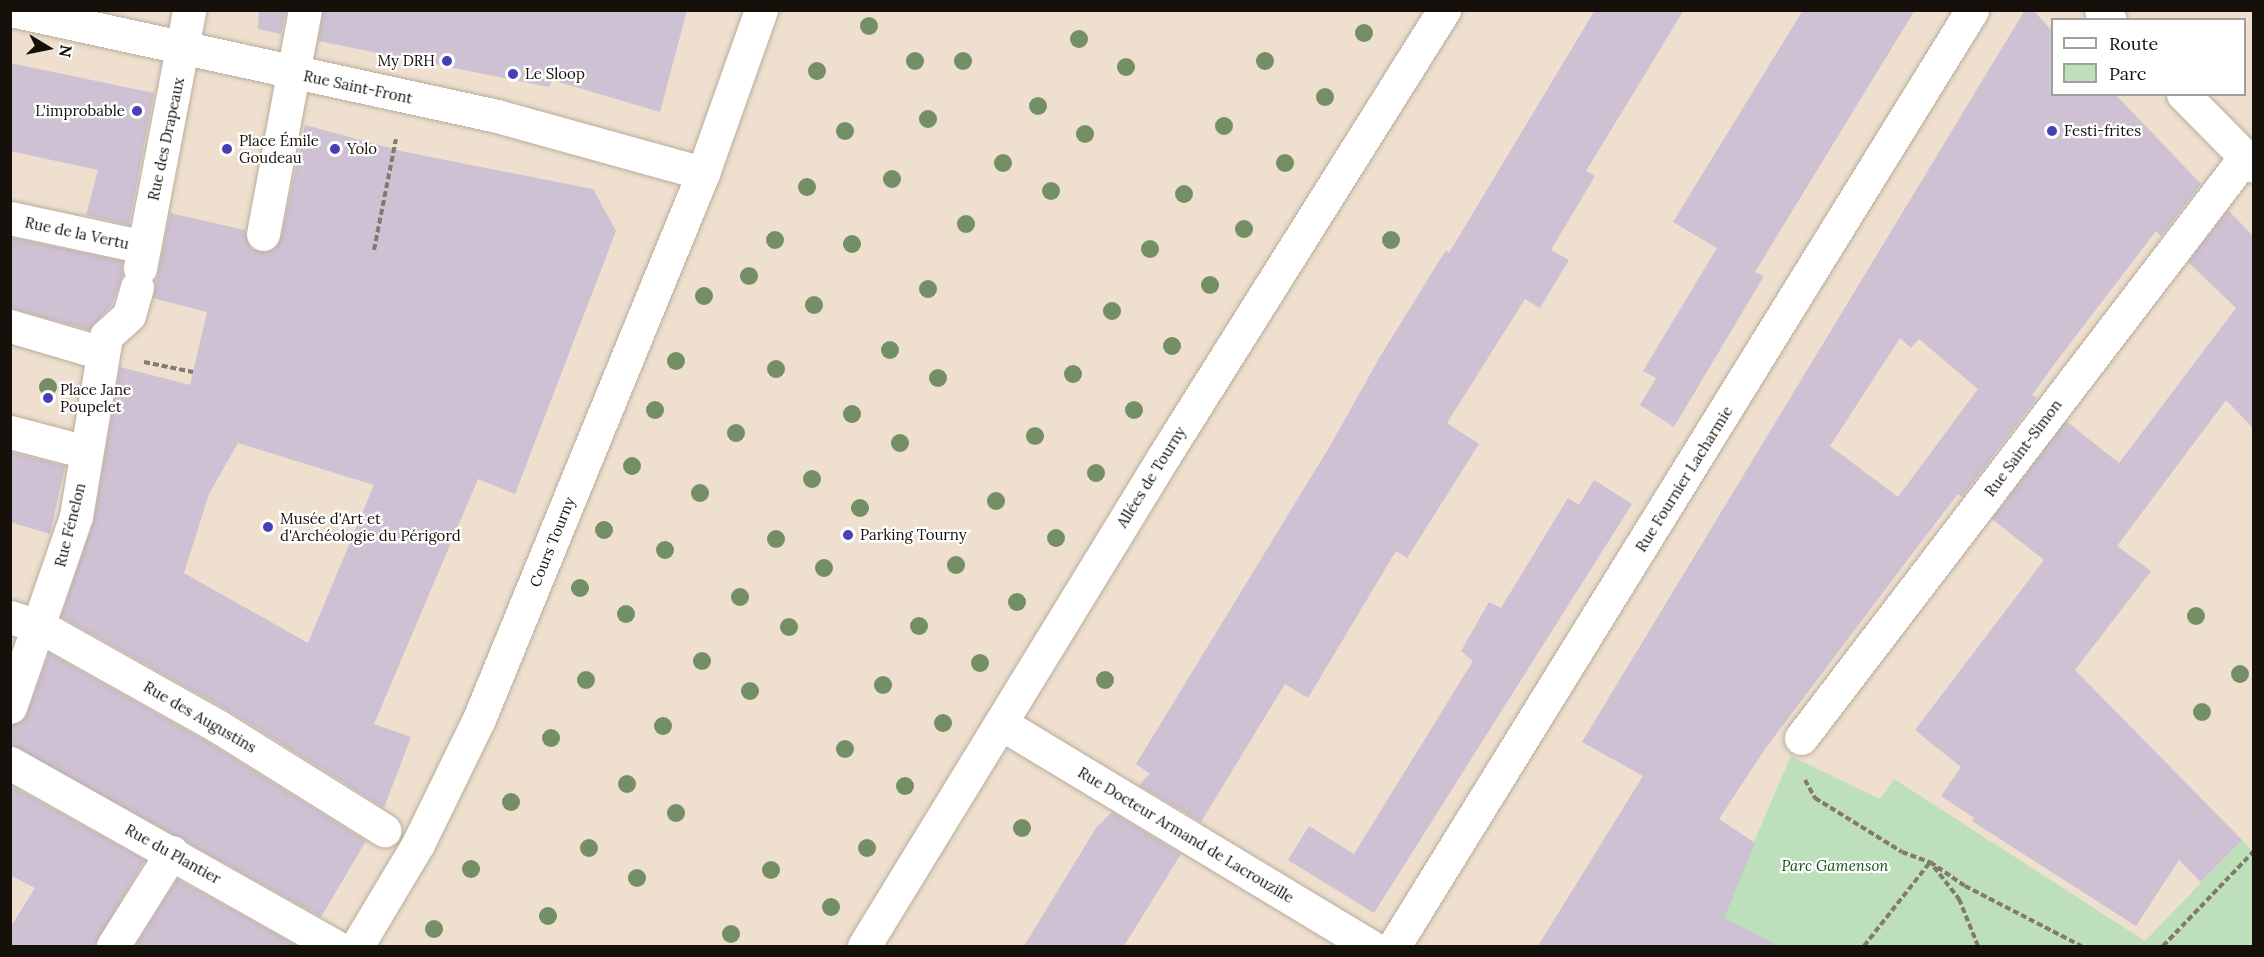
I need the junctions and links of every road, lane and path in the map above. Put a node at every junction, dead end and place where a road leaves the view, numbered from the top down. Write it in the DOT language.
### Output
graph roads {
  1 [pos="189,10"];
  2 [pos="305,10"];
  3 [pos="741,10"];
  4 [pos="761,10"];
  5 [pos="1444,10"];
  6 [pos="1972,10"];
  7 [pos="30,12"];
  8 [pos="185,47"];
  9 [pos="294,73"];
  10 [pos="2185,96"];
  11 [pos="405,97"];
  12 [pos="721,126"];
  13 [pos="2249,162"];
  14 [pos="703,173"];
  15 [pos="10,218"];
  16 [pos="262,234"];
  17 [pos="374,250"];
  18 [pos="140,267"];
  19 [pos="10,326"];
  20 [pos="104,345"];
  21 [pos="10,432"];
  22 [pos="87,452"];
  23 [pos="10,616"];
  24 [pos="41,627"];
  25 [pos="10,707"];
  26 [pos="1002,724"];
  27 [pos="1801,738"];
  28 [pos="10,763"];
  29 [pos="384,830"];
  30 [pos="2253,851"];
  31 [pos="172,852"];
  32 [pos="1930,862"];
  33 [pos="113,946"];
  34 [pos="335,946"];
  35 [pos="357,946"];
  36 [pos="864,946"];
  37 [pos="1370,946"];
  38 [pos="1394,946"];
  39 [pos="1864,946"];
  40 [pos="1978,946"];
  41 [pos="2081,946"];
  42 [pos="2163,946"];
  1 -- 8 [label="street, Rue des Drapeaux"];
  2 -- 9 [label="street"];
  3 -- 12 [label="street, Cours Tourny"];
  4 -- 12 [label="street, Cours Tourny"];
  5 -- 26 [label="street, Allées de Tourny"];
  6 -- 38 [label="street, Rue Fournier Lacharmie"];
  7 -- 8 [label="street, Rue Saint-Front"];
  8 -- 9 [label="street, Rue Saint-Front"];
  8 -- 18 [label="street, Rue des Drapeaux"];
  9 -- 11 [label="street, Rue Saint-Front"];
  9 -- 16 [label="street"];
  10 -- 13 [label="street"];
  11 -- 14 [label="street, Rue Saint-Front"];
  11 -- 17 [label="path"];
  12 -- 14 [label="street, Cours Tourny"];
  13 -- 27 [label="street, Rue Saint-Simon"];
  14 -- 35 [label="street, Cours Tourny"];
  15 -- 18 [label="street, Rue de la Vertu"];
  18 -- 20 [label="street, Rue des Drapeaux"];
  19 -- 20 [label="street"];
  20 -- 22 [label="street, Rue Fénelon"];
  21 -- 22 [label="street"];
  22 -- 24 [label="street, Rue Fénelon"];
  23 -- 24 [label="street, Rue des Augustins"];
  24 -- 25 [label="street, Rue Fénelon"];
  24 -- 29 [label="street, Rue des Augustins"];
  26 -- 36 [label="street, Allées de Tourny"];
  26 -- 37 [label="street, Rue Docteur Armand de Lacrouzille"];
  27 -- 32 [label="path"];
  28 -- 31 [label="street, Rue du Plantier"];
  30 -- 42 [label="path"];
  31 -- 33 [label="street"];
  31 -- 34 [label="street, Rue du Plantier"];
  32 -- 39 [label="path"];
  32 -- 40 [label="path"];
  32 -- 41 [label="path"];
}
